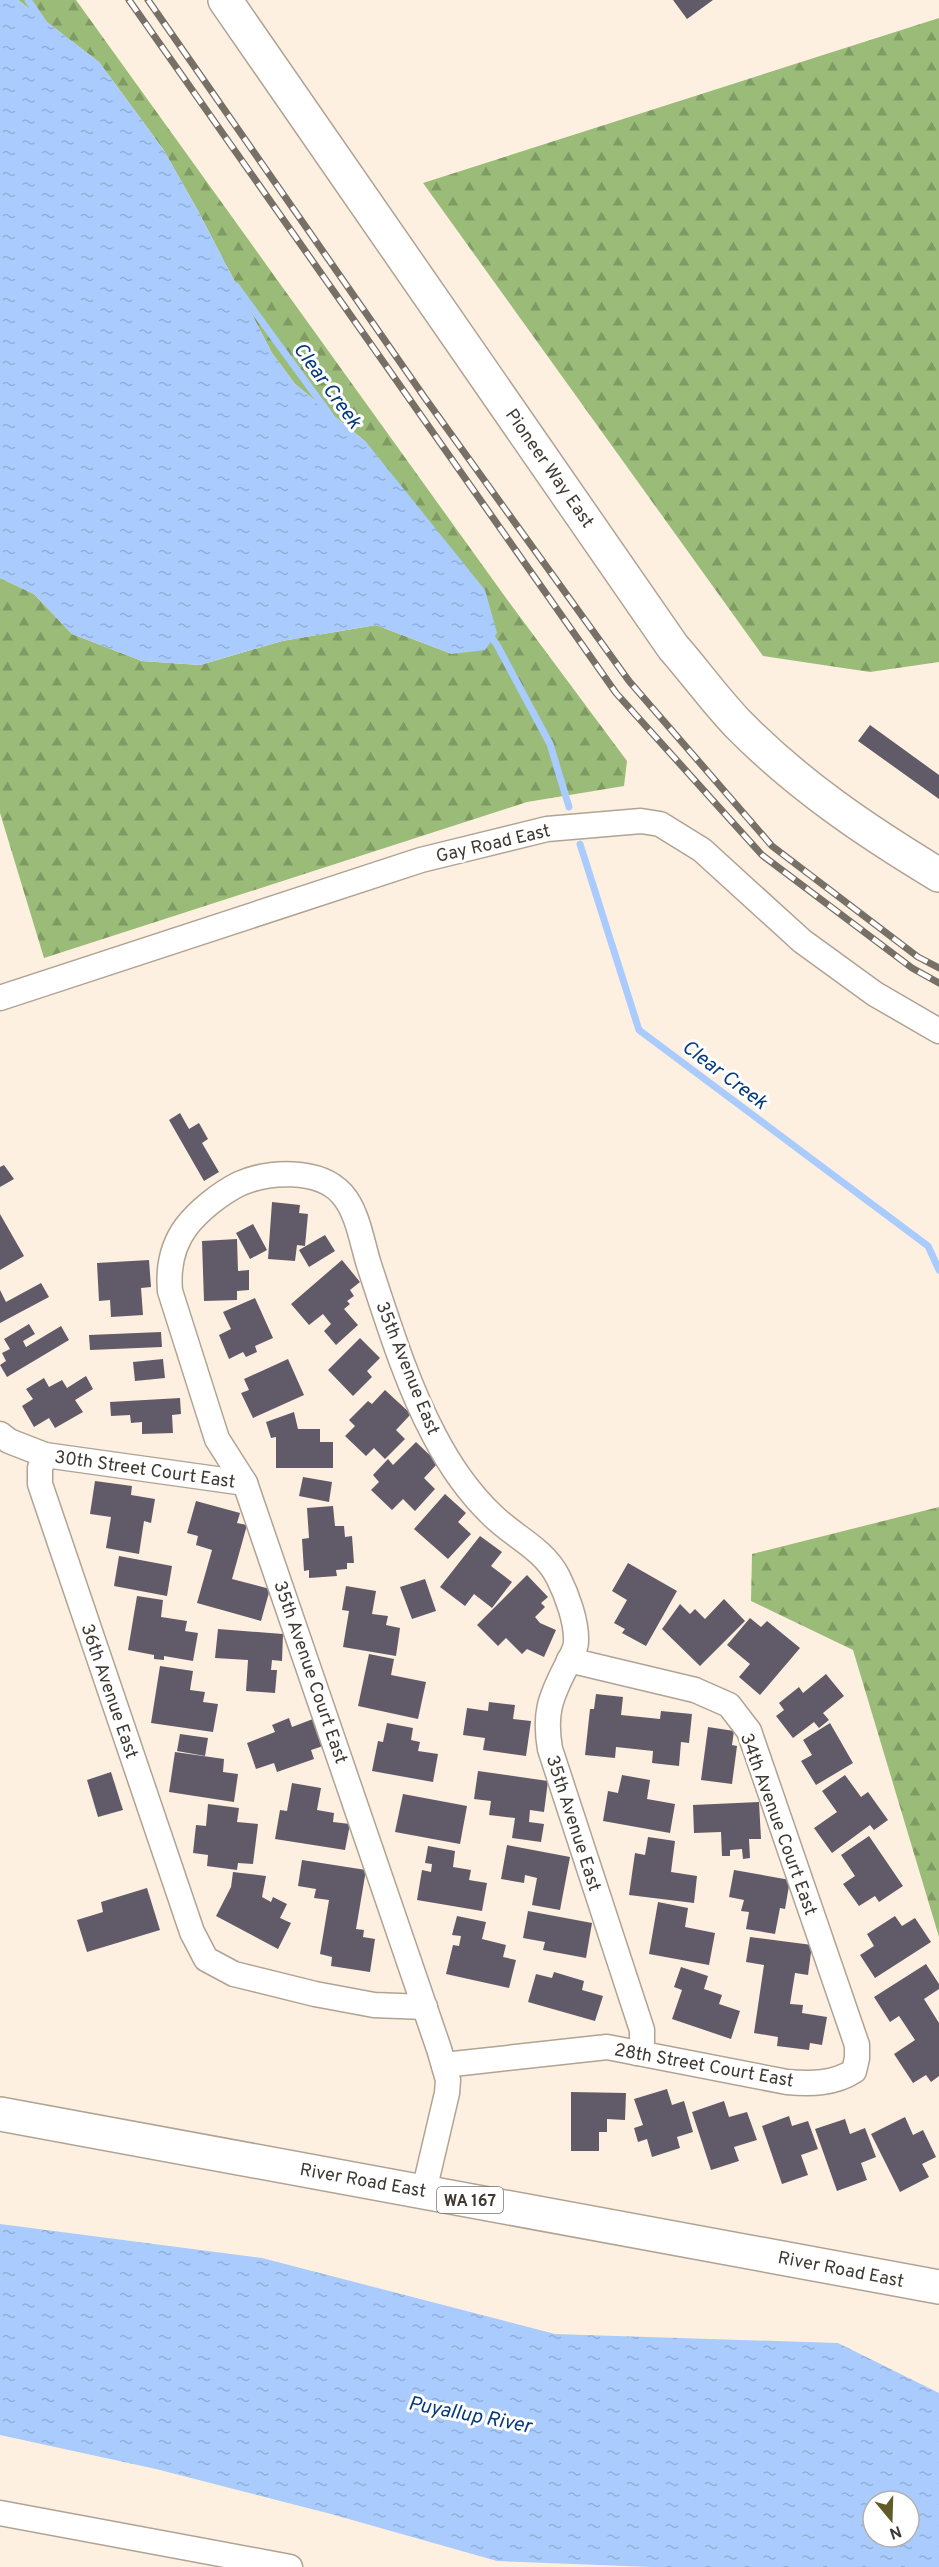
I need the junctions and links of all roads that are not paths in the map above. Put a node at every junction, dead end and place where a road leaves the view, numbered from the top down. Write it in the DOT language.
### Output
graph roads {
  1 [pos="225,0"];
  2 [pos="939,875"];
  3 [pos="0,998"];
  4 [pos="939,1030"];
  5 [pos="240,1184"];
  6 [pos="0,1434"];
  7 [pos="45,1455"];
  8 [pos="245,1482"];
  9 [pos="569,1660"];
  10 [pos="425,2007"];
  11 [pos="637,2053"];
  12 [pos="444,2065"];
  13 [pos="854,2071"];
  14 [pos="0,2114"];
  15 [pos="424,2191"];
  16 [pos="939,2287"];
  17 [pos="0,2513"];
  18 [pos="290,2567"];
  1 -- 2 [label="main road, Pioneer Way East"];
  3 -- 4 [label="street, Gay Road East"];
  5 -- 8 [label="street, 35th Avenue Court East"];
  5 -- 9 [label="street, 35th Avenue East"];
  6 -- 7 [label="street"];
  7 -- 8 [label="street, 30th Street Court East"];
  7 -- 10 [label="street, 36th Avenue East"];
  8 -- 10 [label="street, 35th Avenue Court East"];
  9 -- 11 [label="street, 35th Avenue East"];
  9 -- 13 [label="street, 34th Avenue Court East"];
  10 -- 12 [label="street, 35th Avenue Court East"];
  11 -- 12 [label="street, 28th Street Court East"];
  11 -- 13 [label="street, 28th Street Court East"];
  12 -- 15 [label="street, 35th Avenue Court East"];
  14 -- 15 [label="main road, River Road East / WA 167"];
  15 -- 16 [label="main road, River Road East / WA 167"];
  17 -- 18 [label="street"];
}
